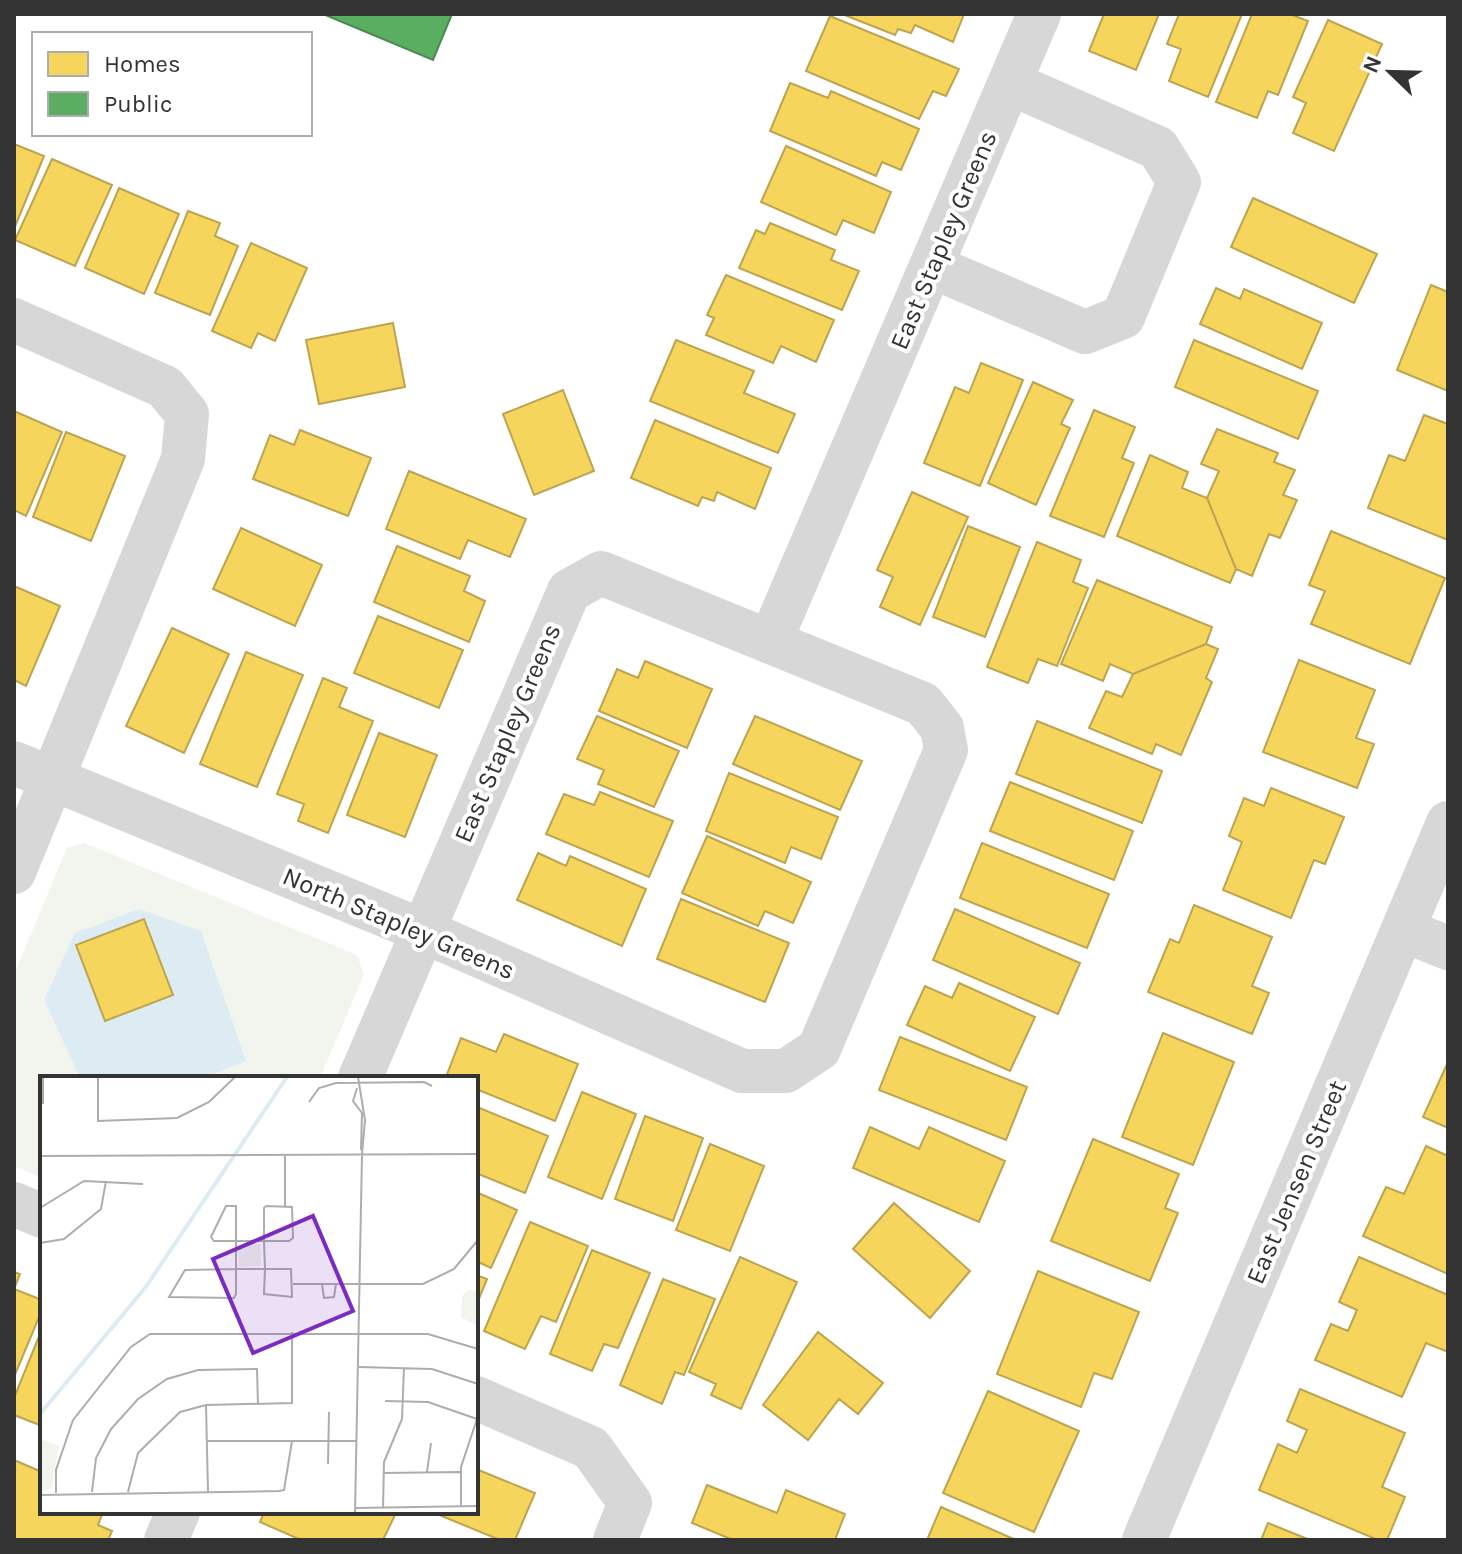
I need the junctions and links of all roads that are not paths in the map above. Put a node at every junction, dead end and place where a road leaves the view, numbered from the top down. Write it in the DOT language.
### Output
graph roads {
  1 [pos="1039,14"];
  2 [pos="1010,83"];
  3 [pos="931,266"];
  4 [pos="14,320"];
  5 [pos="770,642"];
  6 [pos="33,771"];
  7 [pos="1448,823"];
  8 [pos="14,872"];
  9 [pos="1403,930"];
  10 [pos="423,931"];
  11 [pos="1448,948"];
  12 [pos="786,1071"];
  13 [pos="361,1076"];
  14 [pos="14,1204"];
  15 [pos="40,1215"];
  16 [pos="478,1399"];
  17 [pos="177,1514"];
  18 [pos="166,1540"];
  19 [pos="615,1540"];
  20 [pos="1144,1540"];
  1 -- 2 [label="street, East Stapley Greens"];
  2 -- 3 [label="street, East Stapley Greens"];
  2 -- 3 [label="street"];
  3 -- 5 [label="street, East Stapley Greens"];
  4 -- 6 [label="street"];
  5 -- 10 [label="street, East Stapley Greens"];
  5 -- 12 [label="street, East Stapley Greens"];
  6 -- 8 [label="street"];
  6 -- 10 [label="street, North Stapley Greens"];
  7 -- 9 [label="street, East Jensen Street"];
  9 -- 11 [label="street"];
  9 -- 20 [label="street, East Jensen Street"];
  10 -- 12 [label="street, North Stapley Greens"];
  10 -- 13 [label="street, East Stapley Greens"];
  14 -- 15 [label="street"];
  16 -- 19 [label="street"];
  17 -- 18 [label="street"];
}
